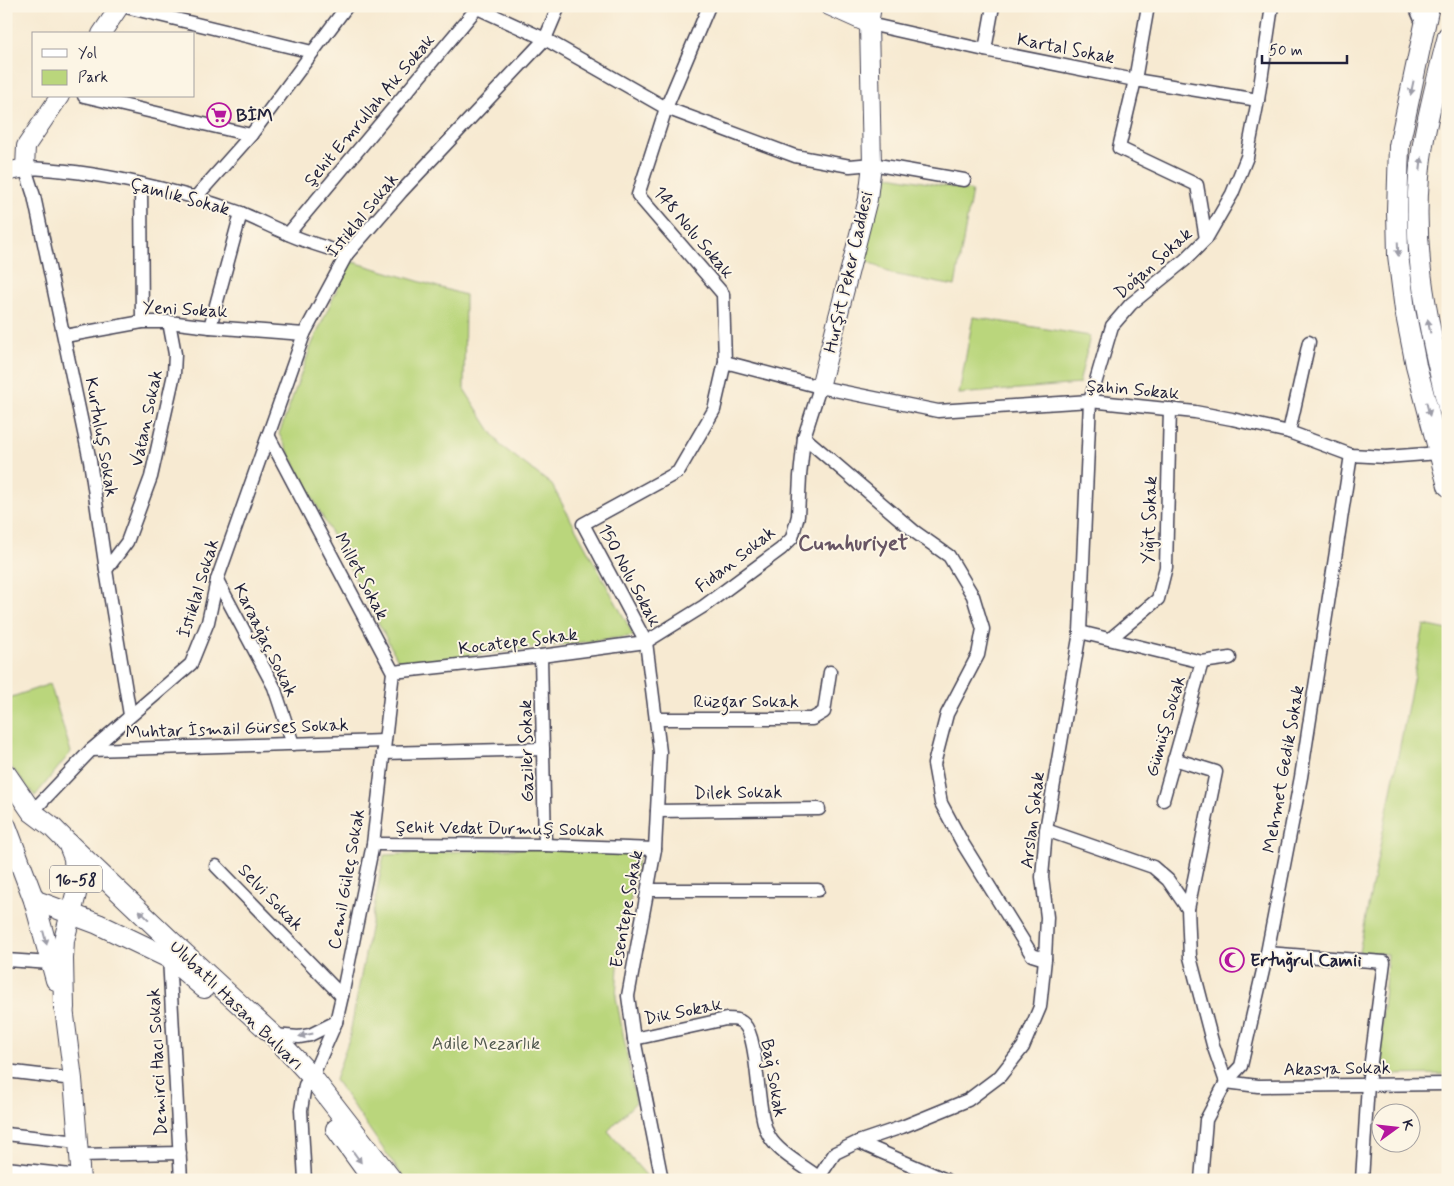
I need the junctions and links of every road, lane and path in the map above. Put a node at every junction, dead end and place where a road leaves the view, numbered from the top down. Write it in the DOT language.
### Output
graph roads {
  1 [pos="121,6"];
  2 [pos="347,6"];
  3 [pos="559,6"];
  4 [pos="709,6"];
  5 [pos="829,6"];
  6 [pos="872,6"];
  7 [pos="993,6"];
  8 [pos="1148,6"];
  9 [pos="1272,6"];
  10 [pos="1415,6"];
  11 [pos="1429,6"];
  12 [pos="475,7"];
  13 [pos="869,24"];
  14 [pos="1425,30"];
  15 [pos="102,32"];
  16 [pos="1448,36"];
  17 [pos="545,39"];
  18 [pos="985,50"];
  19 [pos="312,52"];
  20 [pos="1135,80"];
  21 [pos="59,98"];
  22 [pos="93,98"];
  23 [pos="1258,100"];
  24 [pos="666,108"];
  25 [pos="250,135"];
  26 [pos="872,164"];
  27 [pos="25,168"];
  28 [pos="6,172"];
  29 [pos="964,180"];
  30 [pos="140,184"];
  31 [pos="195,198"];
  32 [pos="241,213"];
  33 [pos="288,234"];
  34 [pos="1206,240"];
  35 [pos="347,254"];
  36 [pos="142,322"];
  37 [pos="169,322"];
  38 [pos="210,327"];
  39 [pos="304,334"];
  40 [pos="64,336"];
  41 [pos="1309,342"];
  42 [pos="725,362"];
  43 [pos="820,387"];
  44 [pos="1090,401"];
  45 [pos="1448,407"];
  46 [pos="1170,409"];
  47 [pos="1289,432"];
  48 [pos="268,434"];
  49 [pos="804,437"];
  50 [pos="1439,453"];
  51 [pos="1352,455"];
  52 [pos="1448,486"];
  53 [pos="583,524"];
  54 [pos="106,570"];
  55 [pos="217,580"];
  56 [pos="1080,632"];
  57 [pos="1110,639"];
  58 [pos="646,642"];
  59 [pos="542,656"];
  60 [pos="1230,658"];
  61 [pos="1202,662"];
  62 [pos="393,672"];
  63 [pos="830,672"];
  64 [pos="130,715"];
  65 [pos="656,719"];
  66 [pos="293,744"];
  67 [pos="383,747"];
  68 [pos="543,749"];
  69 [pos="91,750"];
  70 [pos="1174,759"];
  71 [pos="6,774"];
  72 [pos="1163,800"];
  73 [pos="819,809"];
  74 [pos="657,811"];
  75 [pos="32,812"];
  76 [pos="1046,830"];
  77 [pos="8,831"];
  78 [pos="68,843"];
  79 [pos="373,844"];
  80 [pos="545,845"];
  81 [pos="656,849"];
  82 [pos="14,862"];
  83 [pos="216,866"];
  84 [pos="648,890"];
  85 [pos="818,890"];
  86 [pos="34,900"];
  87 [pos="1188,909"];
  88 [pos="72,914"];
  89 [pos="170,950"];
  90 [pos="1267,953"];
  91 [pos="1045,959"];
  92 [pos="6,960"];
  93 [pos="57,961"];
  94 [pos="342,996"];
  95 [pos="64,1008"];
  96 [pos="738,1020"];
  97 [pos="336,1022"];
  98 [pos="273,1035"];
  99 [pos="634,1038"];
  100 [pos="6,1072"];
  101 [pos="73,1079"];
  102 [pos="308,1081"];
  103 [pos="1226,1082"];
  104 [pos="1368,1084"];
  105 [pos="1448,1084"];
  106 [pos="6,1134"];
  107 [pos="858,1142"];
  108 [pos="78,1148"];
  109 [pos="180,1153"];
  110 [pos="6,1168"];
  111 [pos="80,1178"];
  112 [pos="820,1178"];
  113 [pos="181,1180"];
  114 [pos="305,1180"];
  115 [pos="373,1180"];
  116 [pos="392,1180"];
  117 [pos="662,1180"];
  118 [pos="946,1180"];
  119 [pos="1202,1180"];
  120 [pos="1362,1180"];
  1 -- 15 [label="street"];
  1 -- 19 [label="street"];
  2 -- 19 [label="street"];
  3 -- 17 [label="street"];
  4 -- 24 [label="street"];
  5 -- 13 [label="street"];
  6 -- 13 [label="street, Hurşit Peker Caddesi"];
  7 -- 18 [label="street"];
  8 -- 20 [label="street"];
  9 -- 23 [label="street, Doğan Sokak"];
  10 -- 14 [label="street"];
  11 -- 14 [label="main road"];
  12 -- 17 [label="street"];
  12 -- 33 [label="street, Şehit Emrullah Ak Sokak"];
  13 -- 18 [label="street, Kartal Sokak"];
  13 -- 26 [label="street, Hurşit Peker Caddesi"];
  14 -- 50 [label="main road, one-way"];
  45 -- 16 [label="main road, one-way"];
  17 -- 24 [label="street"];
  17 -- 35 [label="street, İstiklal Sokak"];
  18 -- 20 [label="street, Kartal Sokak"];
  19 -- 25 [label="street"];
  20 -- 23 [label="street, Kartal Sokak"];
  20 -- 34 [label="street"];
  21 -- 27 [label="street"];
  22 -- 25 [label="street"];
  23 -- 34 [label="street, Doğan Sokak"];
  24 -- 26 [label="street"];
  24 -- 42 [label="street, 148 Nolu Sokak"];
  25 -- 31 [label="street"];
  26 -- 29 [label="street"];
  26 -- 43 [label="street, Hurşit Peker Caddesi"];
  27 -- 28 [label="street, Çamlık Sokak"];
  27 -- 30 [label="street, Çamlık Sokak"];
  27 -- 40 [label="street, Kurtuluş Sokak"];
  30 -- 31 [label="street, Çamlık Sokak"];
  30 -- 36 [label="street"];
  31 -- 32 [label="street, Çamlık Sokak"];
  32 -- 33 [label="street, Çamlık Sokak"];
  32 -- 38 [label="street"];
  33 -- 35 [label="street, Çamlık Sokak"];
  34 -- 44 [label="street, Doğan Sokak"];
  35 -- 39 [label="street, İstiklal Sokak"];
  36 -- 37 [label="street, Yeni Sokak"];
  36 -- 40 [label="street, Yeni Sokak"];
  37 -- 38 [label="street, Yeni Sokak"];
  37 -- 54 [label="street, Vatan Sokak"];
  38 -- 39 [label="street, Yeni Sokak"];
  39 -- 48 [label="street, İstiklal Sokak"];
  40 -- 54 [label="street, Kurtuluş Sokak"];
  41 -- 47 [label="street"];
  42 -- 43 [label="street, Şahin Sokak"];
  42 -- 53 [label="street, 148 Nolu Sokak"];
  43 -- 44 [label="street, Şahin Sokak"];
  43 -- 49 [label="street, Fidan Sokak"];
  44 -- 46 [label="street, Şahin Sokak"];
  44 -- 56 [label="street, Arslan Sokak"];
  46 -- 47 [label="street, Şahin Sokak"];
  46 -- 57 [label="street, Yiğit Sokak"];
  47 -- 51 [label="street, Şahin Sokak"];
  48 -- 55 [label="street, İstiklal Sokak"];
  48 -- 62 [label="street, Millet Sokak"];
  49 -- 58 [label="street, Fidan Sokak"];
  49 -- 91 [label="street"];
  50 -- 51 [label="street, Şahin Sokak"];
  50 -- 52 [label="main road"];
  51 -- 90 [label="street, Mehmet Gedik Sokak"];
  53 -- 58 [label="street, 150 Nolu Sokak"];
  54 -- 64 [label="street, Kurtuluş Sokak"];
  55 -- 64 [label="street, İstiklal Sokak"];
  55 -- 66 [label="street, Karaağaç Sokak"];
  56 -- 57 [label="street"];
  56 -- 76 [label="street, Arslan Sokak"];
  57 -- 61 [label="street"];
  58 -- 59 [label="street, Kocatepe Sokak"];
  58 -- 65 [label="street, Esentepe Sokak"];
  59 -- 62 [label="street, Kocatepe Sokak"];
  59 -- 68 [label="street, Gaziler Sokak"];
  60 -- 61 [label="street"];
  61 -- 70 [label="street, Gümüş Sokak"];
  62 -- 67 [label="street"];
  63 -- 65 [label="street, Rüzgar Sokak"];
  64 -- 69 [label="street, İstiklal Sokak"];
  65 -- 74 [label="street, Esentepe Sokak"];
  66 -- 67 [label="street, Muhtar İsmail Gürses Sokak"];
  66 -- 69 [label="street, Muhtar İsmail Gürses Sokak"];
  67 -- 68 [label="street, Muhtar İsmail Gürses Sokak"];
  67 -- 79 [label="street, Cemil Güleç Sokak"];
  68 -- 80 [label="street, Gaziler Sokak"];
  69 -- 75 [label="street, İstiklal Sokak"];
  70 -- 72 [label="street, Gümüş Sokak"];
  70 -- 87 [label="street"];
  71 -- 75 [label="main road, 16-58"];
  73 -- 74 [label="street, Dilek Sokak"];
  74 -- 81 [label="street, Esentepe Sokak"];
  75 -- 77 [label="main road"];
  75 -- 78 [label="main road, 16-58"];
  76 -- 87 [label="street"];
  76 -- 91 [label="street, Arslan Sokak"];
  77 -- 82 [label="main road, 16-58"];
  78 -- 88 [label="main road, 16-58"];
  89 -- 78 [label="main road, Ulubatlı Hasan Bulvarı, one-way"];
  79 -- 80 [label="street, Şehit Vedat Durmuş Sokak"];
  79 -- 94 [label="street, Cemil Güleç Sokak"];
  80 -- 81 [label="street, Şehit Vedat Durmuş Sokak"];
  81 -- 84 [label="street, Esentepe Sokak"];
  82 -- 86 [label="main road, 16-58"];
  83 -- 94 [label="street, Selvi Sokak"];
  84 -- 85 [label="street"];
  84 -- 99 [label="street, Esentepe Sokak"];
  86 -- 88 [label="main road, Ulubatlı Hasan Bulvarı"];
  86 -- 93 [label="main road, 16-58, one-way"];
  87 -- 103 [label="street"];
  88 -- 89 [label="main road, Ulubatlı Hasan Bulvarı"];
  88 -- 93 [label="main road, 16-58"];
  89 -- 98 [label="main road, Ulubatlı Hasan Bulvarı"];
  89 -- 102 [label="main road, Ulubatlı Hasan Bulvarı"];
  89 -- 109 [label="street, Demirci Hacı Sokak"];
  90 -- 103 [label="street, Mehmet Gedik Sokak"];
  90 -- 104 [label="street"];
  91 -- 107 [label="street, Arslan Sokak"];
  92 -- 93 [label="street"];
  93 -- 95 [label="main road, 16-58"];
  94 -- 97 [label="street, Cemil Güleç Sokak"];
  95 -- 101 [label="street"];
  96 -- 99 [label="street, Dik Sokak"];
  96 -- 112 [label="street, Bağ Sokak"];
  97 -- 98 [label="street, one-way"];
  97 -- 102 [label="street, Cemil Güleç Sokak"];
  98 -- 102 [label="main road, Ulubatlı Hasan Bulvarı"];
  99 -- 117 [label="street, Esentepe Sokak"];
  100 -- 101 [label="street"];
  101 -- 108 [label="street"];
  102 -- 114 [label="street, Cemil Güleç Sokak"];
  102 -- 115 [label="main road, Ulubatlı Hasan Bulvarı, one-way"];
  102 -- 116 [label="main road, Ulubatlı Hasan Bulvarı"];
  103 -- 104 [label="street, Akasya Sokak"];
  103 -- 119 [label="street, Mehmet Gedik Sokak"];
  104 -- 105 [label="street, Akasya Sokak"];
  104 -- 120 [label="street"];
  106 -- 108 [label="street"];
  107 -- 112 [label="street, Arslan Sokak"];
  107 -- 118 [label="street"];
  108 -- 109 [label="street"];
  108 -- 111 [label="street"];
  109 -- 113 [label="street, Demirci Hacı Sokak"];
  110 -- 111 [label="street"];
}
